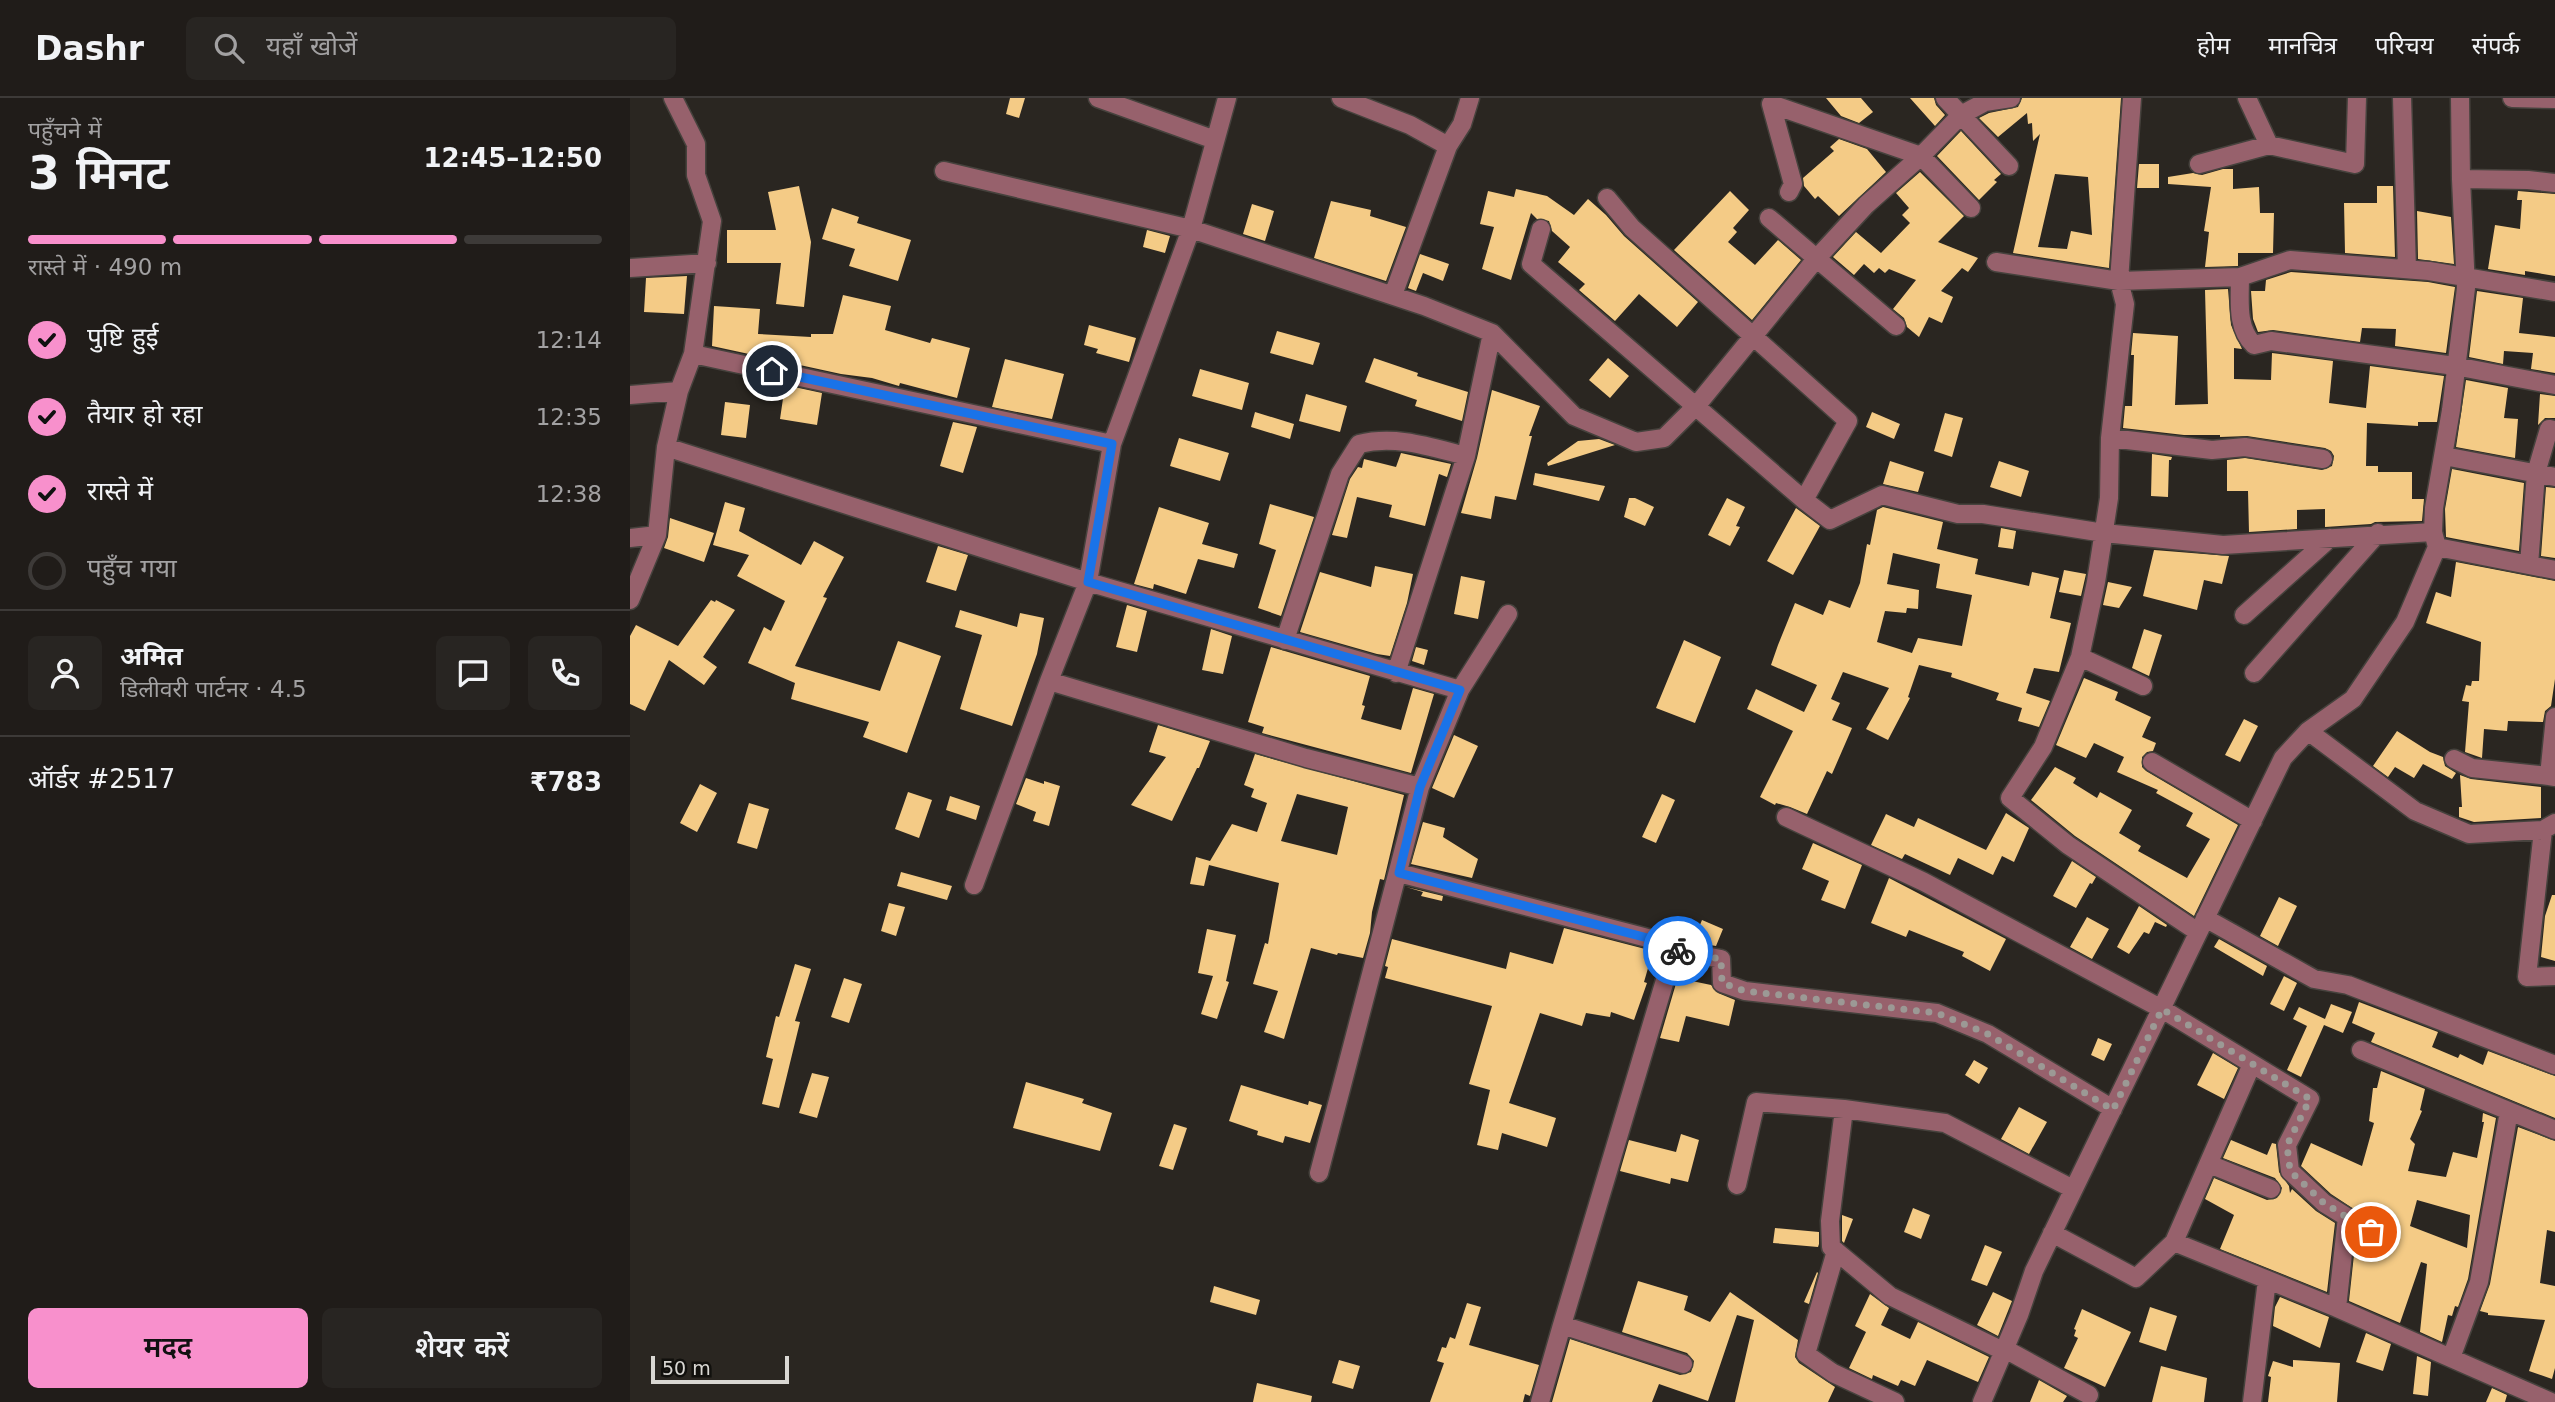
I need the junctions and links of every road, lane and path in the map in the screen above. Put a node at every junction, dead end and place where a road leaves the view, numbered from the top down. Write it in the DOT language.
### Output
graph roads {
  1 [pos="673,98"];
  2 [pos="1098,98"];
  3 [pos="1227,98"];
  4 [pos="1341,98"];
  5 [pos="1470,98"];
  6 [pos="1945,98"];
  7 [pos="2011,98"];
  8 [pos="2132,98"];
  9 [pos="2247,98"];
  10 [pos="2357,98"];
  11 [pos="2402,98"];
  12 [pos="2460,98"];
  13 [pos="2512,98"];
  14 [pos="2555,99"];
  15 [pos="1961,115"];
  16 [pos="1215,140"];
  17 [pos="2269,145"];
  18 [pos="1448,146"];
  19 [pos="1921,156"];
  20 [pos="2199,164"];
  21 [pos="2009,166"];
  22 [pos="944,171"];
  23 [pos="2461,179"];
  24 [pos="2555,183"];
  25 [pos="1789,192"];
  26 [pos="1607,198"];
  27 [pos="1971,208"];
  28 [pos="1769,218"];
  29 [pos="1191,229"];
  30 [pos="1541,229"];
  31 [pos="1816,259"];
  32 [pos="1996,262"];
  33 [pos="708,263"];
  34 [pos="630,268"];
  35 [pos="2407,269"];
  36 [pos="2465,276"];
  37 [pos="2240,277"];
  38 [pos="2119,281"];
  39 [pos="2555,292"];
  40 [pos="1393,295"];
  41 [pos="1896,326"];
  42 [pos="1492,333"];
  43 [pos="1755,336"];
  44 [pos="693,354"];
  45 [pos="2455,366"];
  46 [pos="2555,385"];
  47 [pos="679,391"];
  48 [pos="630,395"];
  49 [pos="1696,405"];
  50 [pos="2555,430"];
  51 [pos="2110,438"];
  52 [pos="1112,444"];
  53 [pos="666,447"];
  54 [pos="1466,456"];
  55 [pos="2444,456"];
  56 [pos="2323,459"];
  57 [pos="2536,473"];
  58 [pos="2555,477"];
  59 [pos="1804,500"];
  60 [pos="2104,533"];
  61 [pos="2378,533"];
  62 [pos="657,535"];
  63 [pos="630,538"];
  64 [pos="2330,538"];
  65 [pos="2435,540"];
  66 [pos="2529,565"];
  67 [pos="637,570"];
  68 [pos="2555,570"];
  69 [pos="1088,582"];
  70 [pos="630,600"];
  71 [pos="1508,614"];
  72 [pos="2244,615"];
  73 [pos="1284,640"];
  74 [pos="2080,657"];
  75 [pos="1396,673"];
  76 [pos="2254,673"];
  77 [pos="1048,681"];
  78 [pos="2143,686"];
  79 [pos="1460,690"];
  80 [pos="2555,718"];
  81 [pos="2308,731"];
  82 [pos="2454,759"];
  83 [pos="2152,762"];
  84 [pos="2552,776"];
  85 [pos="1420,787"];
  86 [pos="1786,817"];
  87 [pos="2253,821"];
  88 [pos="2549,826"];
  89 [pos="1399,873"];
  90 [pos="974,885"];
  91 [pos="2202,925"];
  92 [pos="1674,950"];
  93 [pos="2555,976"];
  94 [pos="2162,1009"];
  95 [pos="2361,1050"];
  96 [pos="2252,1064"];
  97 [pos="2555,1065"];
  98 [pos="1844,1109"];
  99 [pos="2113,1110"];
  100 [pos="2509,1111"];
  101 [pos="2555,1129"];
  102 [pos="2209,1164"];
  103 [pos="1319,1173"];
  104 [pos="1737,1185"];
  105 [pos="2073,1189"];
  106 [pos="2271,1189"];
  107 [pos="2347,1217"];
  108 [pos="2371,1232"];
  109 [pos="2052,1233"];
  110 [pos="2174,1242"];
  111 [pos="1836,1251"];
  112 [pos="2267,1280"];
  113 [pos="2336,1308"];
  114 [pos="1562,1325"];
  115 [pos="2005,1349"];
  116 [pos="2451,1358"];
  117 [pos="1683,1364"];
  118 [pos="2089,1395"];
  119 [pos="1540,1402"];
  120 [pos="1895,1402"];
  121 [pos="1982,1402"];
  122 [pos="2252,1402"];
  123 [pos="2551,1402"];
  1 -- 33 [label="street"];
  2 -- 16 [label="street"];
  3 -- 16 [label="street"];
  4 -- 18 [label="street"];
  5 -- 18 [label="street"];
  6 -- 15 [label="street"];
  7 -- 15 [label="street"];
  8 -- 38 [label="street"];
  9 -- 17 [label="street"];
  10 -- 17 [label="street"];
  11 -- 35 [label="street"];
  12 -- 23 [label="street"];
  13 -- 14 [label="street"];
  15 -- 19 [label="street"];
  15 -- 21 [label="street"];
  16 -- 29 [label="street"];
  17 -- 20 [label="street"];
  18 -- 40 [label="street"];
  19 -- 25 [label="street"];
  19 -- 27 [label="street"];
  19 -- 31 [label="street"];
  22 -- 29 [label="street"];
  23 -- 24 [label="street"];
  23 -- 36 [label="street"];
  26 -- 43 [label="street"];
  28 -- 31 [label="street"];
  29 -- 40 [label="street"];
  29 -- 52 [label="street"];
  30 -- 49 [label="street"];
  31 -- 41 [label="street"];
  31 -- 43 [label="street"];
  32 -- 38 [label="street"];
  33 -- 34 [label="street"];
  33 -- 44 [label="street"];
  35 -- 36 [label="street"];
  35 -- 37 [label="street"];
  36 -- 39 [label="street"];
  36 -- 45 [label="street"];
  37 -- 38 [label="street"];
  37 -- 45 [label="street"];
  38 -- 51 [label="street"];
  40 -- 42 [label="street"];
  42 -- 49 [label="street"];
  42 -- 54 [label="street"];
  43 -- 49 [label="street"];
  43 -- 59 [label="street"];
  44 -- 47 [label="street"];
  44 -- 52 [label="street"];
  45 -- 46 [label="street"];
  45 -- 55 [label="street"];
  47 -- 48 [label="street"];
  47 -- 53 [label="street"];
  49 -- 59 [label="street"];
  50 -- 57 [label="street"];
  51 -- 56 [label="street"];
  51 -- 60 [label="street"];
  52 -- 69 [label="street"];
  53 -- 62 [label="street"];
  53 -- 69 [label="street"];
  54 -- 73 [label="street"];
  54 -- 75 [label="street"];
  55 -- 57 [label="street"];
  55 -- 65 [label="street"];
  57 -- 58 [label="street"];
  57 -- 66 [label="street"];
  59 -- 60 [label="street"];
  60 -- 64 [label="street"];
  60 -- 74 [label="street"];
  61 -- 64 [label="street"];
  61 -- 65 [label="street"];
  61 -- 76 [label="street"];
  62 -- 63 [label="street"];
  62 -- 67 [label="street"];
  64 -- 72 [label="street"];
  65 -- 66 [label="street"];
  65 -- 81 [label="street"];
  66 -- 68 [label="street"];
  67 -- 70 [label="street"];
  69 -- 73 [label="street"];
  69 -- 77 [label="street"];
  71 -- 79 [label="street"];
  73 -- 75 [label="street"];
  74 -- 78 [label="street"];
  74 -- 91 [label="street"];
  75 -- 79 [label="street"];
  77 -- 85 [label="street"];
  77 -- 90 [label="street"];
  79 -- 85 [label="street"];
  80 -- 84 [label="street"];
  81 -- 87 [label="street"];
  81 -- 88 [label="street"];
  82 -- 84 [label="street"];
  83 -- 87 [label="street"];
  85 -- 89 [label="street"];
  86 -- 94 [label="street"];
  87 -- 91 [label="street"];
  88 -- 93 [label="street"];
  89 -- 92 [label="street"];
  89 -- 103 [label="street"];
  91 -- 94 [label="street"];
  91 -- 97 [label="street"];
  92 -- 99 [label="street"];
  92 -- 114 [label="street"];
  94 -- 96 [label="street"];
  94 -- 99 [label="street"];
  95 -- 100 [label="street"];
  96 -- 102 [label="street"];
  96 -- 107 [label="street"];
  98 -- 104 [label="street"];
  98 -- 105 [label="street"];
  98 -- 111 [label="street"];
  99 -- 105 [label="street"];
  100 -- 101 [label="street"];
  100 -- 116 [label="street"];
  102 -- 106 [label="street"];
  102 -- 110 [label="street"];
  105 -- 109 [label="street"];
  107 -- 108 [label="street"];
  107 -- 113 [label="street"];
  109 -- 110 [label="street"];
  109 -- 115 [label="street"];
  110 -- 112 [label="street"];
  111 -- 115 [label="street"];
  111 -- 120 [label="street"];
  112 -- 113 [label="street"];
  112 -- 122 [label="street"];
  113 -- 116 [label="street"];
  114 -- 117 [label="street"];
  114 -- 119 [label="street"];
  115 -- 118 [label="street"];
  115 -- 121 [label="street"];
  116 -- 123 [label="street"];
}
